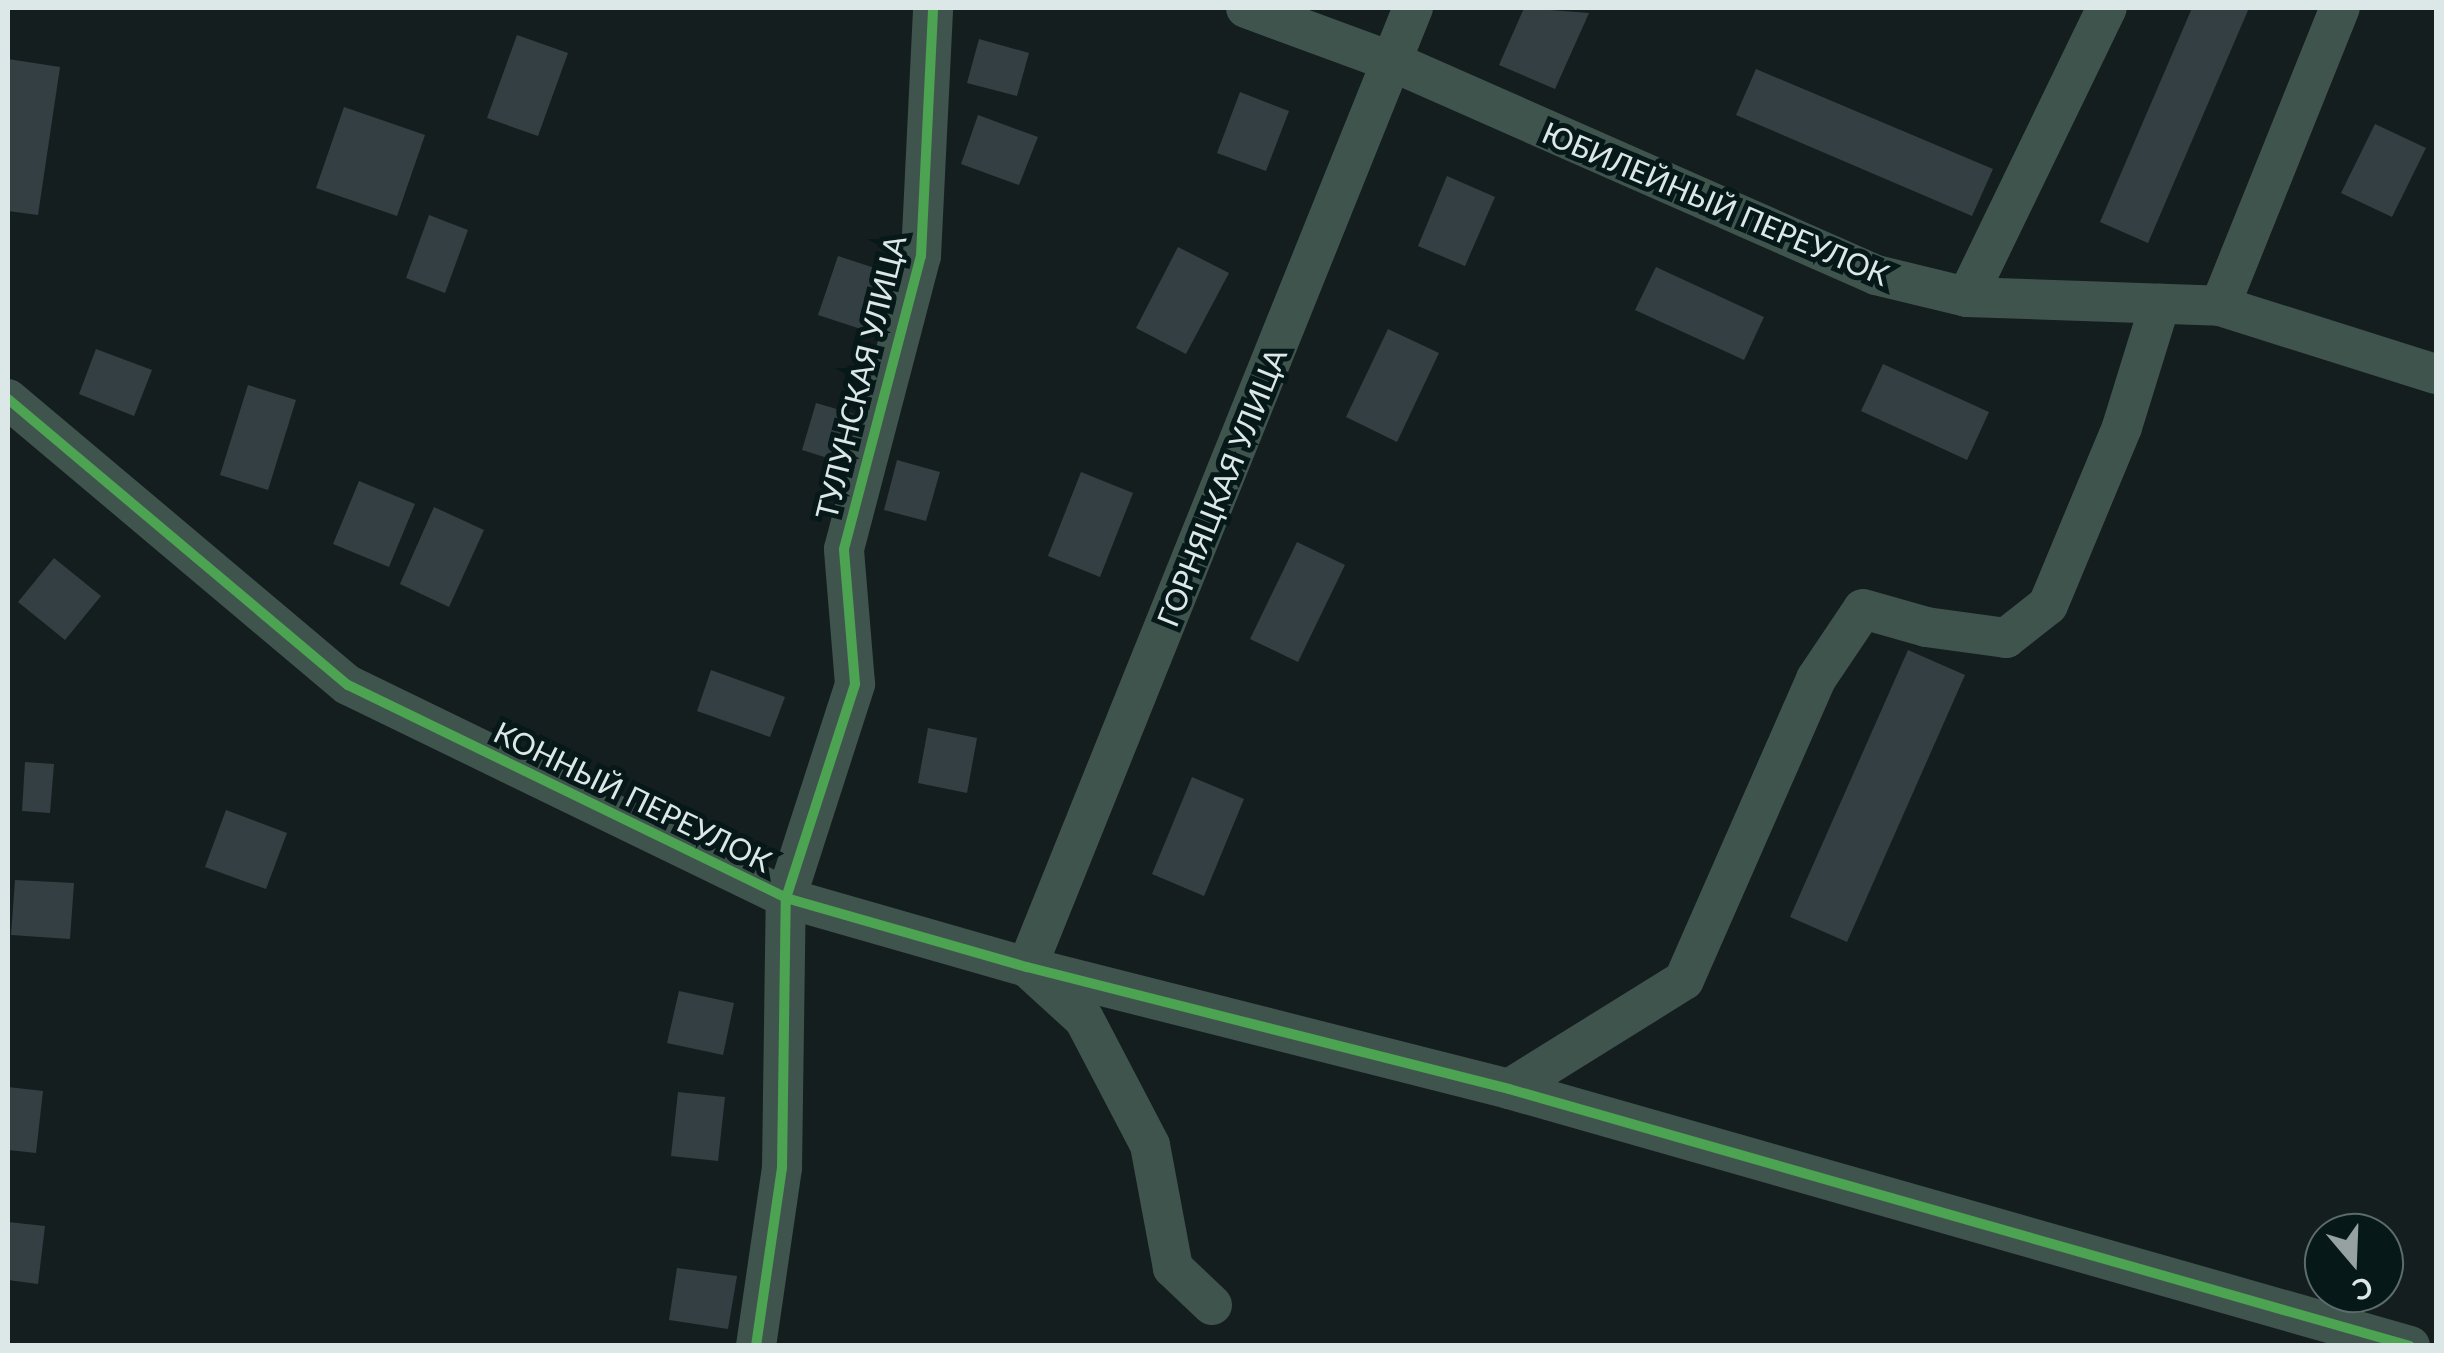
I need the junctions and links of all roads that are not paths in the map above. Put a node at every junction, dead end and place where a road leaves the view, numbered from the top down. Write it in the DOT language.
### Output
graph roads {
  1 [pos="933,8"];
  2 [pos="1246,8"];
  3 [pos="1413,8"];
  4 [pos="2107,8"];
  5 [pos="2340,8"];
  6 [pos="1393,62"];
  7 [pos="1967,297"];
  8 [pos="2160,304"];
  9 [pos="2220,306"];
  10 [pos="2436,374"];
  11 [pos="8,398"];
  12 [pos="786,898"];
  13 [pos="1028,967"];
  14 [pos="1508,1089"];
  15 [pos="1212,1305"];
  16 [pos="2406,1345"];
  17 [pos="756,1346"];
  1 -- 12 [label="street, ТУЛУНСКАЯ УЛИЦА"];
  2 -- 6 [label="street, ЮБИЛЕЙНЫЙ ПЕРЕУЛОК"];
  3 -- 6 [label="street, ГОРНЯЦКАЯ УЛИЦА"];
  4 -- 7 [label="street"];
  5 -- 9 [label="street"];
  6 -- 7 [label="street, ЮБИЛЕЙНЫЙ ПЕРЕУЛОК"];
  6 -- 13 [label="street, ГОРНЯЦКАЯ УЛИЦА"];
  7 -- 8 [label="street, ЮБИЛЕЙНЫЙ ПЕРЕУЛОК"];
  8 -- 9 [label="street, ЮБИЛЕЙНЫЙ ПЕРЕУЛОК"];
  8 -- 14 [label="street"];
  9 -- 10 [label="street, ЮБИЛЕЙНЫЙ ПЕРЕУЛОК"];
  11 -- 12 [label="street, КОННЫЙ ПЕРЕУЛОК"];
  12 -- 13 [label="street, КОННЫЙ ПЕРЕУЛОК"];
  12 -- 17 [label="street, ТУЛУНСКАЯ УЛИЦА"];
  13 -- 14 [label="street, КОННЫЙ ПЕРЕУЛОК"];
  13 -- 15 [label="street"];
  14 -- 16 [label="street, КОННЫЙ ПЕРЕУЛОК"];
}
